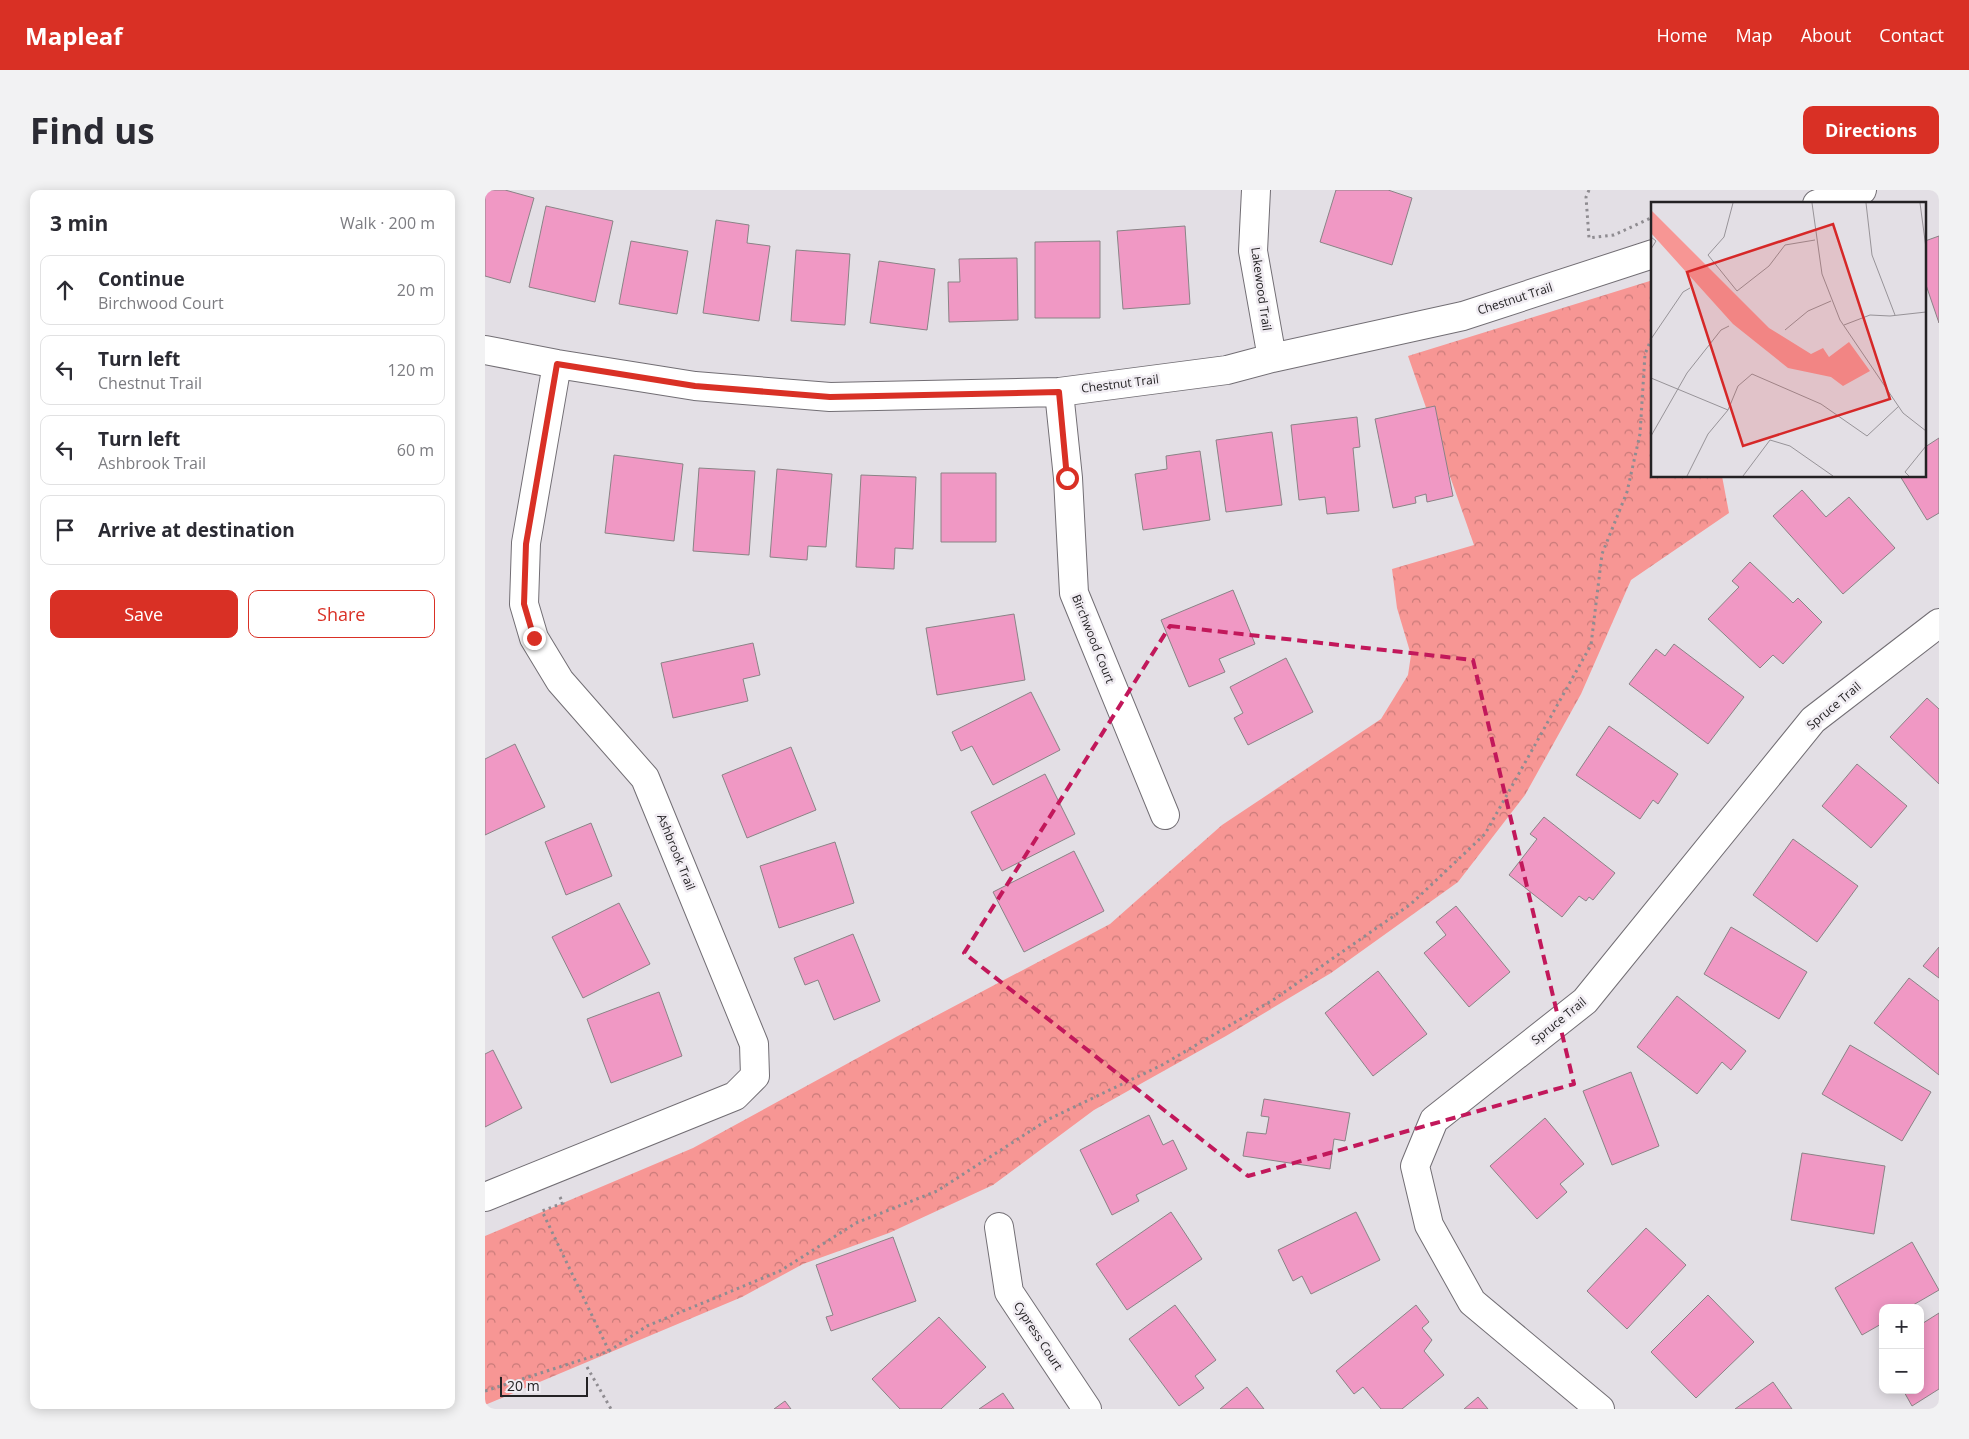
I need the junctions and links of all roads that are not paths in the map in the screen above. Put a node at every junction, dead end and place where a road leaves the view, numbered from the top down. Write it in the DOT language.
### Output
graph roads {
  1 [pos="1256,190"];
  2 [pos="1862,190"];
  3 [pos="1823,202"];
  4 [pos="1651,255"];
  5 [pos="485,350"];
  6 [pos="1272,358"];
  7 [pos="557,364"];
  8 [pos="1059,392"];
  9 [pos="1939,623"];
  10 [pos="1165,815"];
  11 [pos="485,1197"];
  12 [pos="999,1227"];
  13 [pos="1087,1409"];
  14 [pos="1600,1409"];
  1 -- 6 [label="street, Lakewood Trail"];
  2 -- 3 [label="street"];
  4 -- 6 [label="street, Chestnut Trail"];
  5 -- 7 [label="street, Chestnut Trail"];
  6 -- 8 [label="street, Chestnut Trail"];
  7 -- 8 [label="street, Chestnut Trail"];
  7 -- 11 [label="street, Ashbrook Trail"];
  8 -- 10 [label="street, Birchwood Court"];
  9 -- 14 [label="street, Spruce Trail"];
  12 -- 13 [label="street, Cypress Court"];
}
